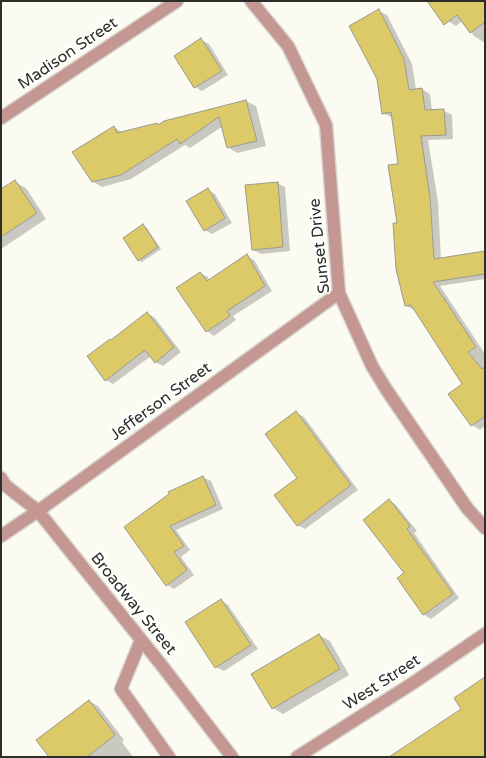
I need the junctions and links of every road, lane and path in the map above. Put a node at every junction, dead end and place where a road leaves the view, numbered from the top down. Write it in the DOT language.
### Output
graph roads {
  1 [pos="177,1"];
  2 [pos="250,1"];
  3 [pos="1,118"];
  4 [pos="339,293"];
  5 [pos="1,478"];
  6 [pos="38,511"];
  7 [pos="485,528"];
  8 [pos="1,536"];
  9 [pos="485,634"];
  10 [pos="141,640"];
  11 [pos="169,757"];
  12 [pos="232,757"];
  13 [pos="297,757"];
  1 -- 3 [label="street, Madison Street"];
  2 -- 4 [label="street, Sunset Drive"];
  4 -- 6 [label="street, Jefferson Street"];
  4 -- 7 [label="street, Sunset Drive"];
  5 -- 6 [label="street, Broadway Street"];
  6 -- 8 [label="street, Jefferson Street"];
  6 -- 10 [label="street, Broadway Street"];
  9 -- 13 [label="street, West Street"];
  10 -- 11 [label="street"];
  10 -- 12 [label="street, Broadway Street"];
}
